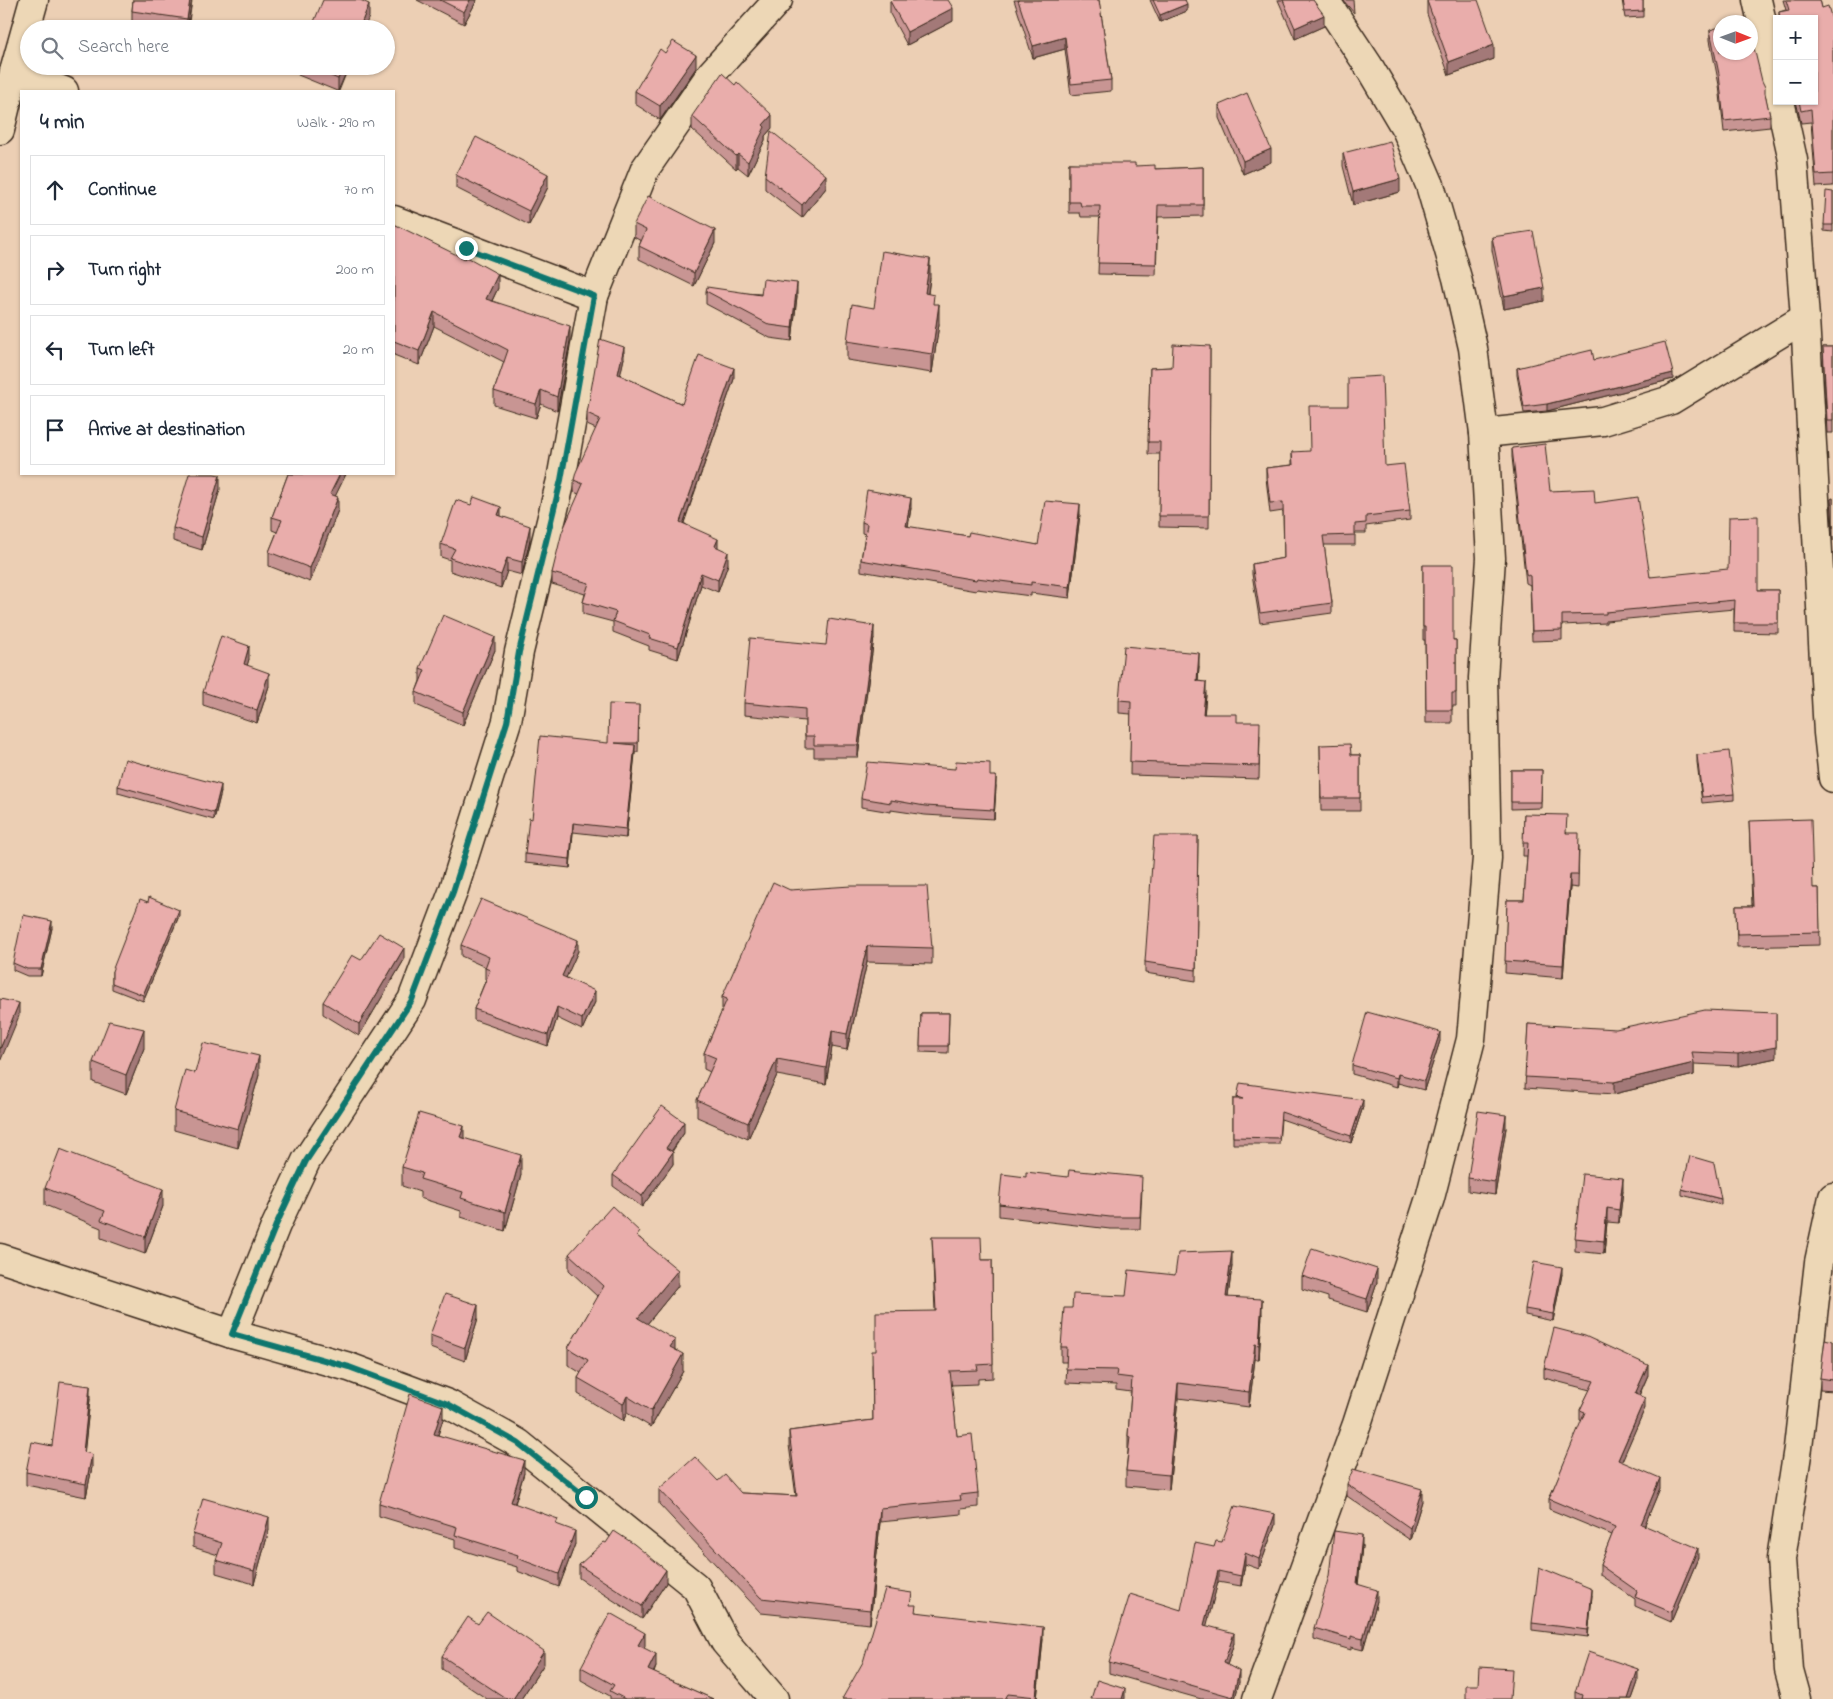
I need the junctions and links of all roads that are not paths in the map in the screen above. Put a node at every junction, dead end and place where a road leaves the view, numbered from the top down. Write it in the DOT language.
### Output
graph roads {
  1 [pos="34,0"];
  2 [pos="778,0"];
  3 [pos="1325,0"];
  4 [pos="1757,0"];
  5 [pos="28,20"];
  6 [pos="20,50"];
  7 [pos="1773,70"];
  8 [pos="14,72"];
  9 [pos="20,74"];
  10 [pos="22,75"];
  11 [pos="61,90"];
  12 [pos="1781,105"];
  13 [pos="0,130"];
  14 [pos="395,220"];
  15 [pos="594,296"];
  16 [pos="1805,318"];
  17 [pos="1484,433"];
  18 [pos="1833,778"];
  19 [pos="1833,1196"];
  20 [pos="0,1258"];
  21 [pos="232,1334"];
  22 [pos="774,1699"];
  23 [pos="1257,1699"];
  24 [pos="1797,1699"];
  1 -- 5 [label="street"];
  2 -- 15 [label="street"];
  3 -- 17 [label="street"];
  4 -- 7 [label="street"];
  6 -- 8 [label="street"];
  8 -- 9 [label="street"];
  8 -- 13 [label="street"];
  10 -- 11 [label="street"];
  12 -- 16 [label="street"];
  14 -- 15 [label="street"];
  15 -- 21 [label="street"];
  16 -- 17 [label="street"];
  16 -- 18 [label="street"];
  17 -- 23 [label="street"];
  19 -- 24 [label="street"];
  20 -- 21 [label="street"];
  21 -- 22 [label="street"];
}
